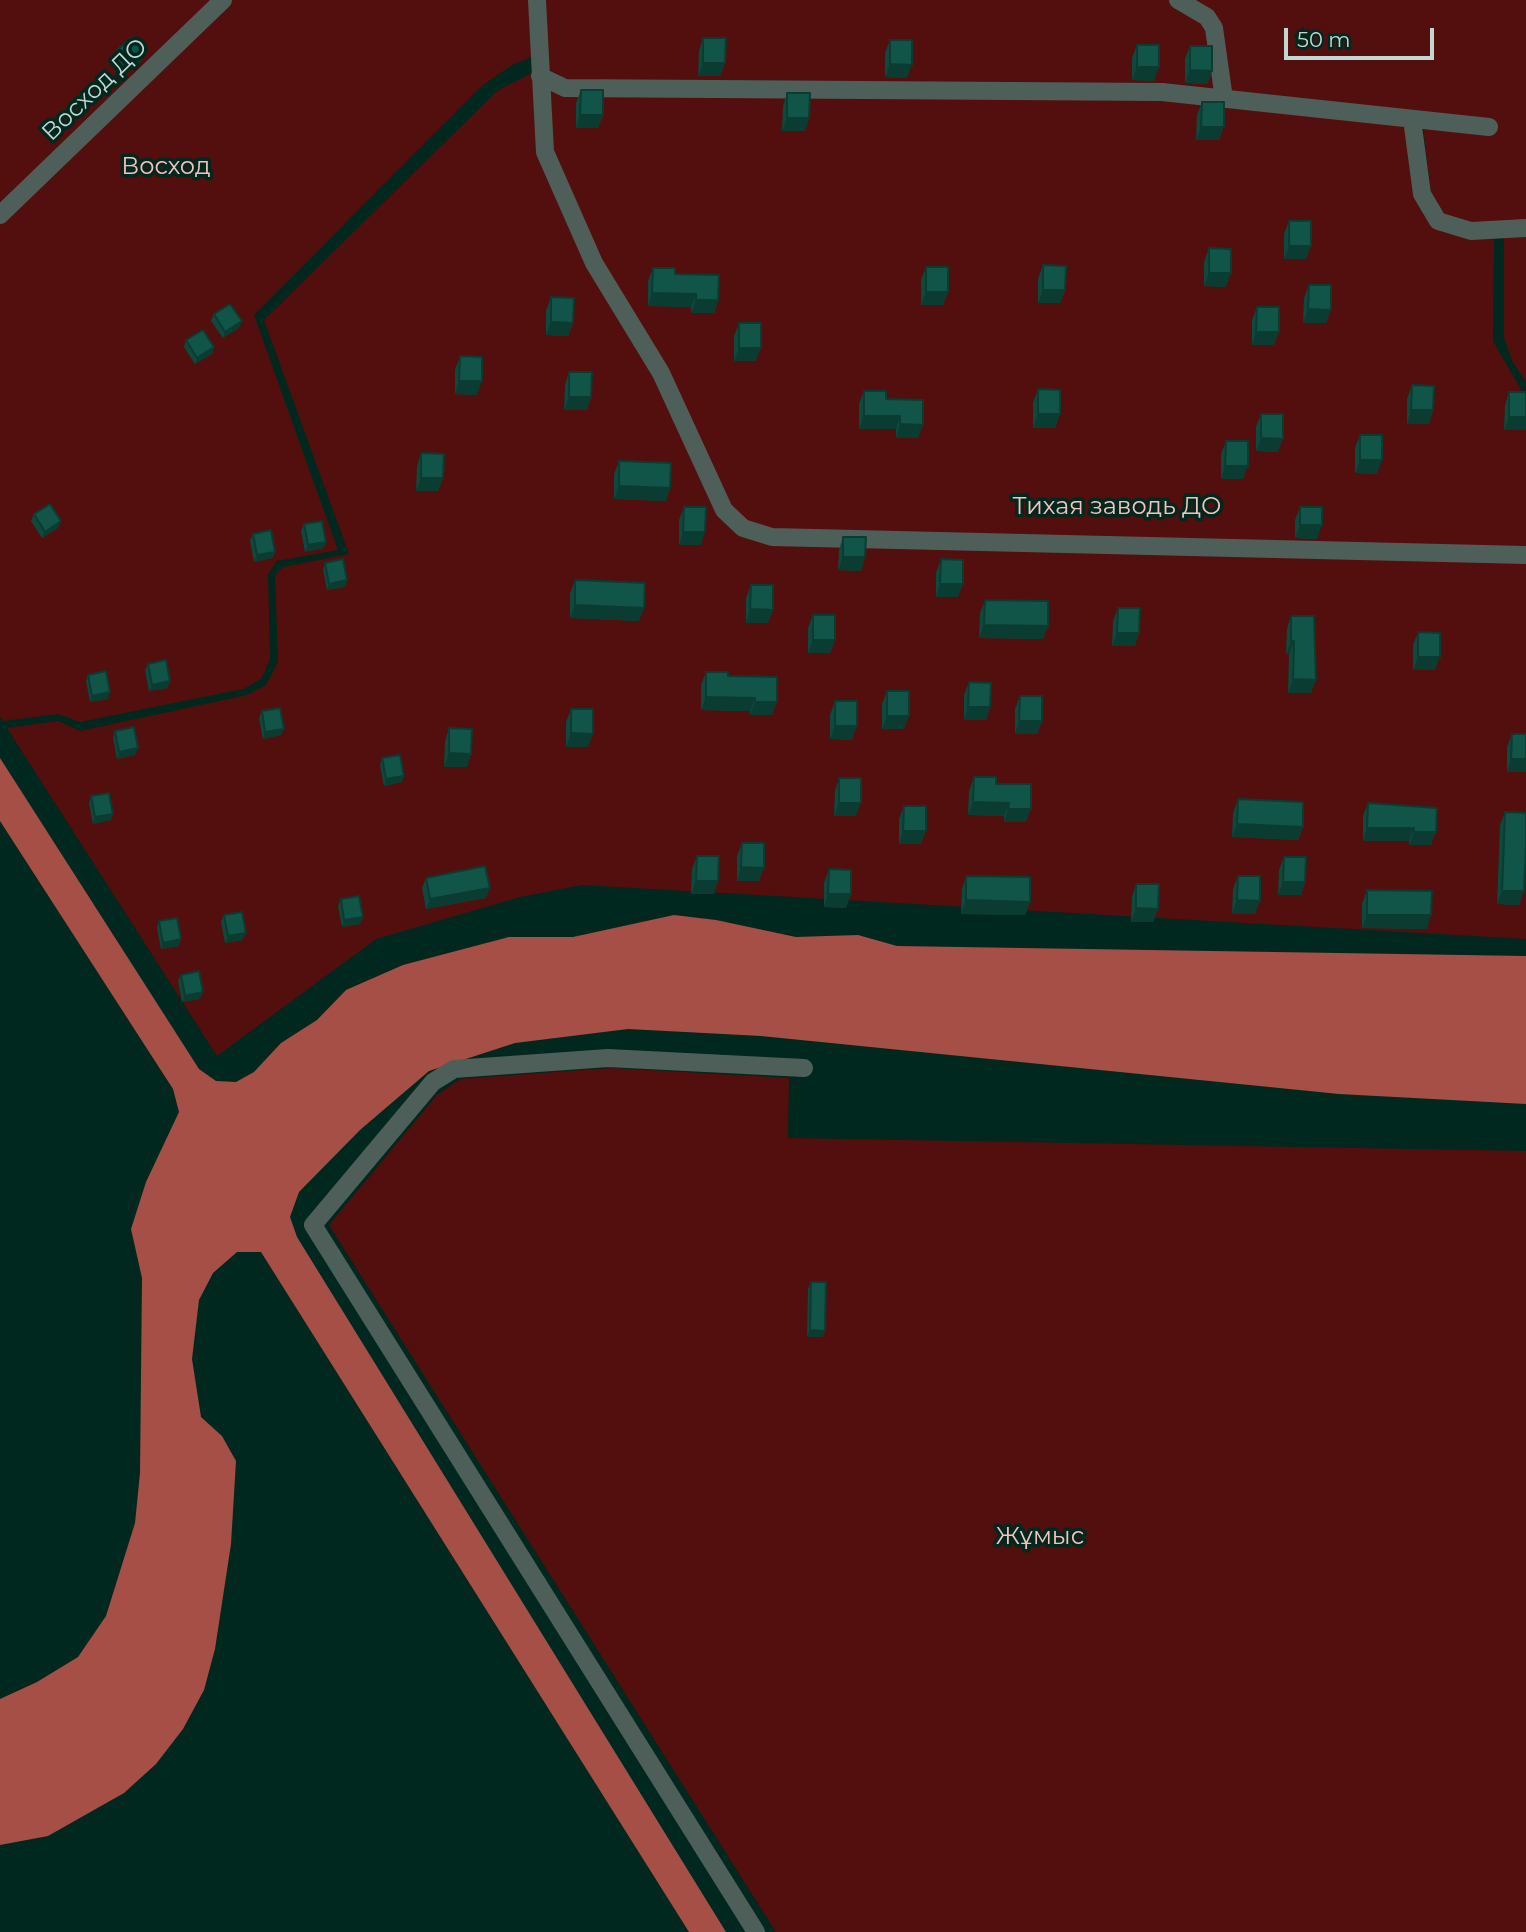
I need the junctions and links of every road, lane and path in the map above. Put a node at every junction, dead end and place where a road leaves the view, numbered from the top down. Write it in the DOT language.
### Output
graph roads {
  1 [pos="223,0"];
  2 [pos="537,0"];
  3 [pos="1178,0"];
  4 [pos="540,76"];
  5 [pos="1224,99"];
  6 [pos="1412,119"];
  7 [pos="1489,127"];
  8 [pos="0,215"];
  9 [pos="1526,228"];
  10 [pos="1526,555"];
  11 [pos="804,1068"];
  12 [pos="756,1932"];
  1 -- 8 [label="street, Восход ДО"];
  2 -- 4 [label="street"];
  3 -- 5 [label="street"];
  4 -- 5 [label="street"];
  4 -- 10 [label="street"];
  5 -- 6 [label="street"];
  6 -- 7 [label="street"];
  6 -- 9 [label="street"];
  11 -- 12 [label="street"];
}
